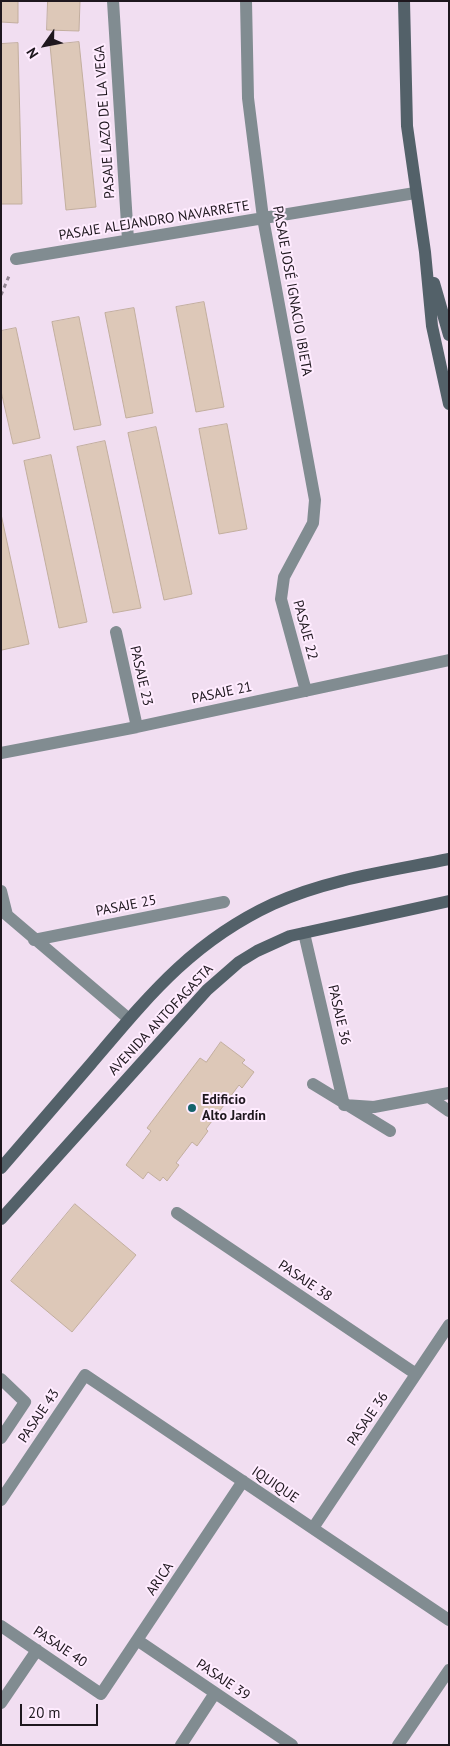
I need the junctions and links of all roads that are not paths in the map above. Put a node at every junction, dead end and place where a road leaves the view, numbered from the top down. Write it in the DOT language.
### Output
graph roads {
  1 [pos="113,1"];
  2 [pos="246,1"];
  3 [pos="404,1"];
  4 [pos="415,193"];
  5 [pos="263,218"];
  6 [pos="128,240"];
  7 [pos="425,252"];
  8 [pos="16,259"];
  9 [pos="449,335"];
  10 [pos="449,404"];
  11 [pos="284,577"];
  12 [pos="116,632"];
  13 [pos="449,660"];
  14 [pos="306,691"];
  15 [pos="137,727"];
  16 [pos="1,753"];
  17 [pos="449,859"];
  18 [pos="1,891"];
  19 [pos="449,901"];
  20 [pos="224,902"];
  21 [pos="4,913"];
  22 [pos="304,932"];
  23 [pos="34,940"];
  24 [pos="128,1019"];
  25 [pos="312,1084"];
  26 [pos="449,1093"];
  27 [pos="429,1097"];
  28 [pos="344,1105"];
  29 [pos="449,1110"];
  30 [pos="390,1131"];
  31 [pos="1,1168"];
  32 [pos="177,1213"];
  33 [pos="1,1219"];
  34 [pos="449,1325"];
  35 [pos="416,1374"];
  36 [pos="85,1375"];
  37 [pos="1,1379"];
  38 [pos="1,1438"];
  39 [pos="243,1482"];
  40 [pos="1,1500"];
  41 [pos="312,1528"];
  42 [pos="449,1620"];
  43 [pos="1,1626"];
  44 [pos="137,1640"];
  45 [pos="36,1650"];
  46 [pos="449,1670"];
  47 [pos="215,1693"];
  48 [pos="101,1694"];
  49 [pos="1,1702"];
  50 [pos="180,1745"];
  51 [pos="292,1745"];
  52 [pos="398,1745"];
  1 -- 6 [label="street, PASAJE LAZO DE LA VEGA"];
  2 -- 5 [label="street, PASAJE JOSÉ IGNACIO IBIETA"];
  3 -- 4 [label="street"];
  4 -- 5 [label="street, PASAJE ALEJANDRO NAVARRETE"];
  4 -- 7 [label="street"];
  5 -- 6 [label="street, PASAJE ALEJANDRO NAVARRETE"];
  5 -- 11 [label="street, PASAJE JOSÉ IGNACIO IBIETA"];
  6 -- 8 [label="street, PASAJE ALEJANDRO NAVARRETE"];
  7 -- 9 [label="street"];
  7 -- 10 [label="street"];
  11 -- 14 [label="street, PASAJE 22"];
  12 -- 15 [label="street, PASAJE 23"];
  13 -- 14 [label="street, PASAJE 21"];
  14 -- 15 [label="street, PASAJE 21"];
  15 -- 16 [label="street, PASAJE 21"];
  17 -- 24 [label="street, AVENIDA ANTOFAGASTA"];
  18 -- 21 [label="street"];
  19 -- 22 [label="street, AVENIDA ANTOFAGASTA"];
  20 -- 23 [label="street, PASAJE 25"];
  21 -- 23 [label="street"];
  22 -- 28 [label="street, PASAJE 36"];
  22 -- 33 [label="street, AVENIDA ANTOFAGASTA"];
  23 -- 24 [label="street"];
  24 -- 31 [label="street, AVENIDA ANTOFAGASTA"];
  25 -- 28 [label="street"];
  26 -- 27 [label="street"];
  27 -- 28 [label="street"];
  27 -- 29 [label="street"];
  28 -- 30 [label="street"];
  32 -- 35 [label="street, PASAJE 38"];
  34 -- 35 [label="street, PASAJE 36"];
  35 -- 41 [label="street, PASAJE 36"];
  36 -- 39 [label="street, IQUIQUE"];
  36 -- 40 [label="street, PASAJE 43"];
  37 -- 38 [label="street"];
  39 -- 41 [label="street, IQUIQUE"];
  39 -- 44 [label="street, ARICA"];
  41 -- 42 [label="street, IQUIQUE"];
  43 -- 45 [label="street, PASAJE 40"];
  44 -- 47 [label="street, PASAJE 39"];
  44 -- 48 [label="street, ARICA"];
  45 -- 48 [label="street, PASAJE 40"];
  45 -- 49 [label="street"];
  46 -- 52 [label="street"];
  47 -- 50 [label="street"];
  47 -- 51 [label="street, PASAJE 39"];
}
